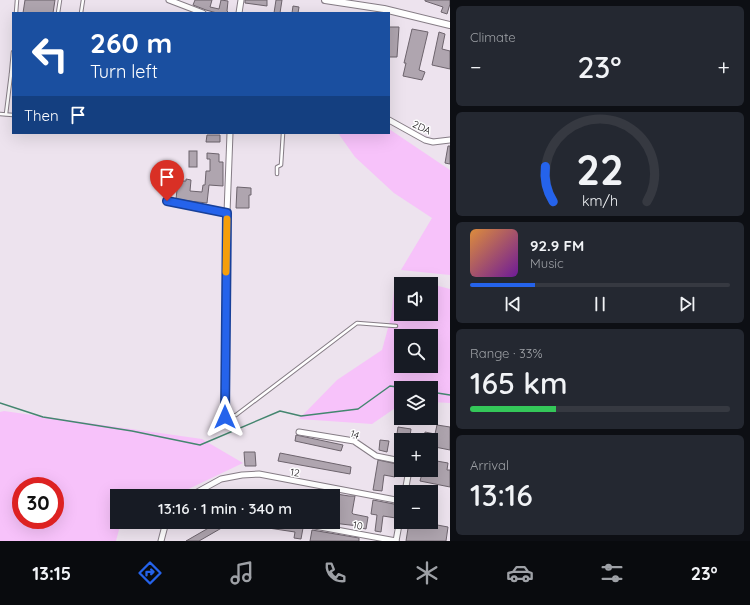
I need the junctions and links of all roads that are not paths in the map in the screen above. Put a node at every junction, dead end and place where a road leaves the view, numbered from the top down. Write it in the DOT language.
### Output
graph roads {
  1 [pos="17,0"];
  2 [pos="60,0"];
  3 [pos="83,0"];
  4 [pos="169,0"];
  5 [pos="241,0"];
  6 [pos="325,0"];
  7 [pos="16,12"];
  8 [pos="58,12"];
  9 [pos="81,12"];
  10 [pos="200,12"];
  11 [pos="239,12"];
  12 [pos="450,25"];
  13 [pos="12,74"];
  14 [pos="0,114"];
  15 [pos="6,114"];
  16 [pos="12,115"];
  17 [pos="390,121"];
  18 [pos="230,134"];
  19 [pos="283,134"];
  20 [pos="450,140"];
  21 [pos="276,174"];
  22 [pos="167,201"];
  23 [pos="227,213"];
  24 [pos="396,326"];
  25 [pos="225,417"];
  26 [pos="299,432"];
  27 [pos="394,460"];
  28 [pos="203,489"];
  29 [pos="338,489"];
  30 [pos="340,489"];
  31 [pos="394,500"];
  32 [pos="164,529"];
  33 [pos="331,529"];
  34 [pos="398,529"];
  35 [pos="161,541"];
  36 [pos="396,541"];
  1 -- 7 [label="lane"];
  2 -- 8 [label="lane"];
  3 -- 9 [label="lane"];
  4 -- 10 [label="street"];
  5 -- 11 [label="street"];
  6 -- 12 [label="street"];
  13 -- 15 [label="lane"];
  14 -- 15 [label="lane"];
  15 -- 16 [label="lane"];
  17 -- 20 [label="street, 2DA"];
  18 -- 23 [label="street"];
  19 -- 21 [label="lane"];
  22 -- 23 [label="street"];
  23 -- 25 [label="street"];
  24 -- 25 [label="lane"];
  26 -- 27 [label="street, 14"];
  28 -- 29 [label="street, 12"];
  30 -- 31 [label="street, 12"];
  32 -- 35 [label="street"];
  33 -- 36 [label="street, 10"];
  34 -- 36 [label="street"];
}
